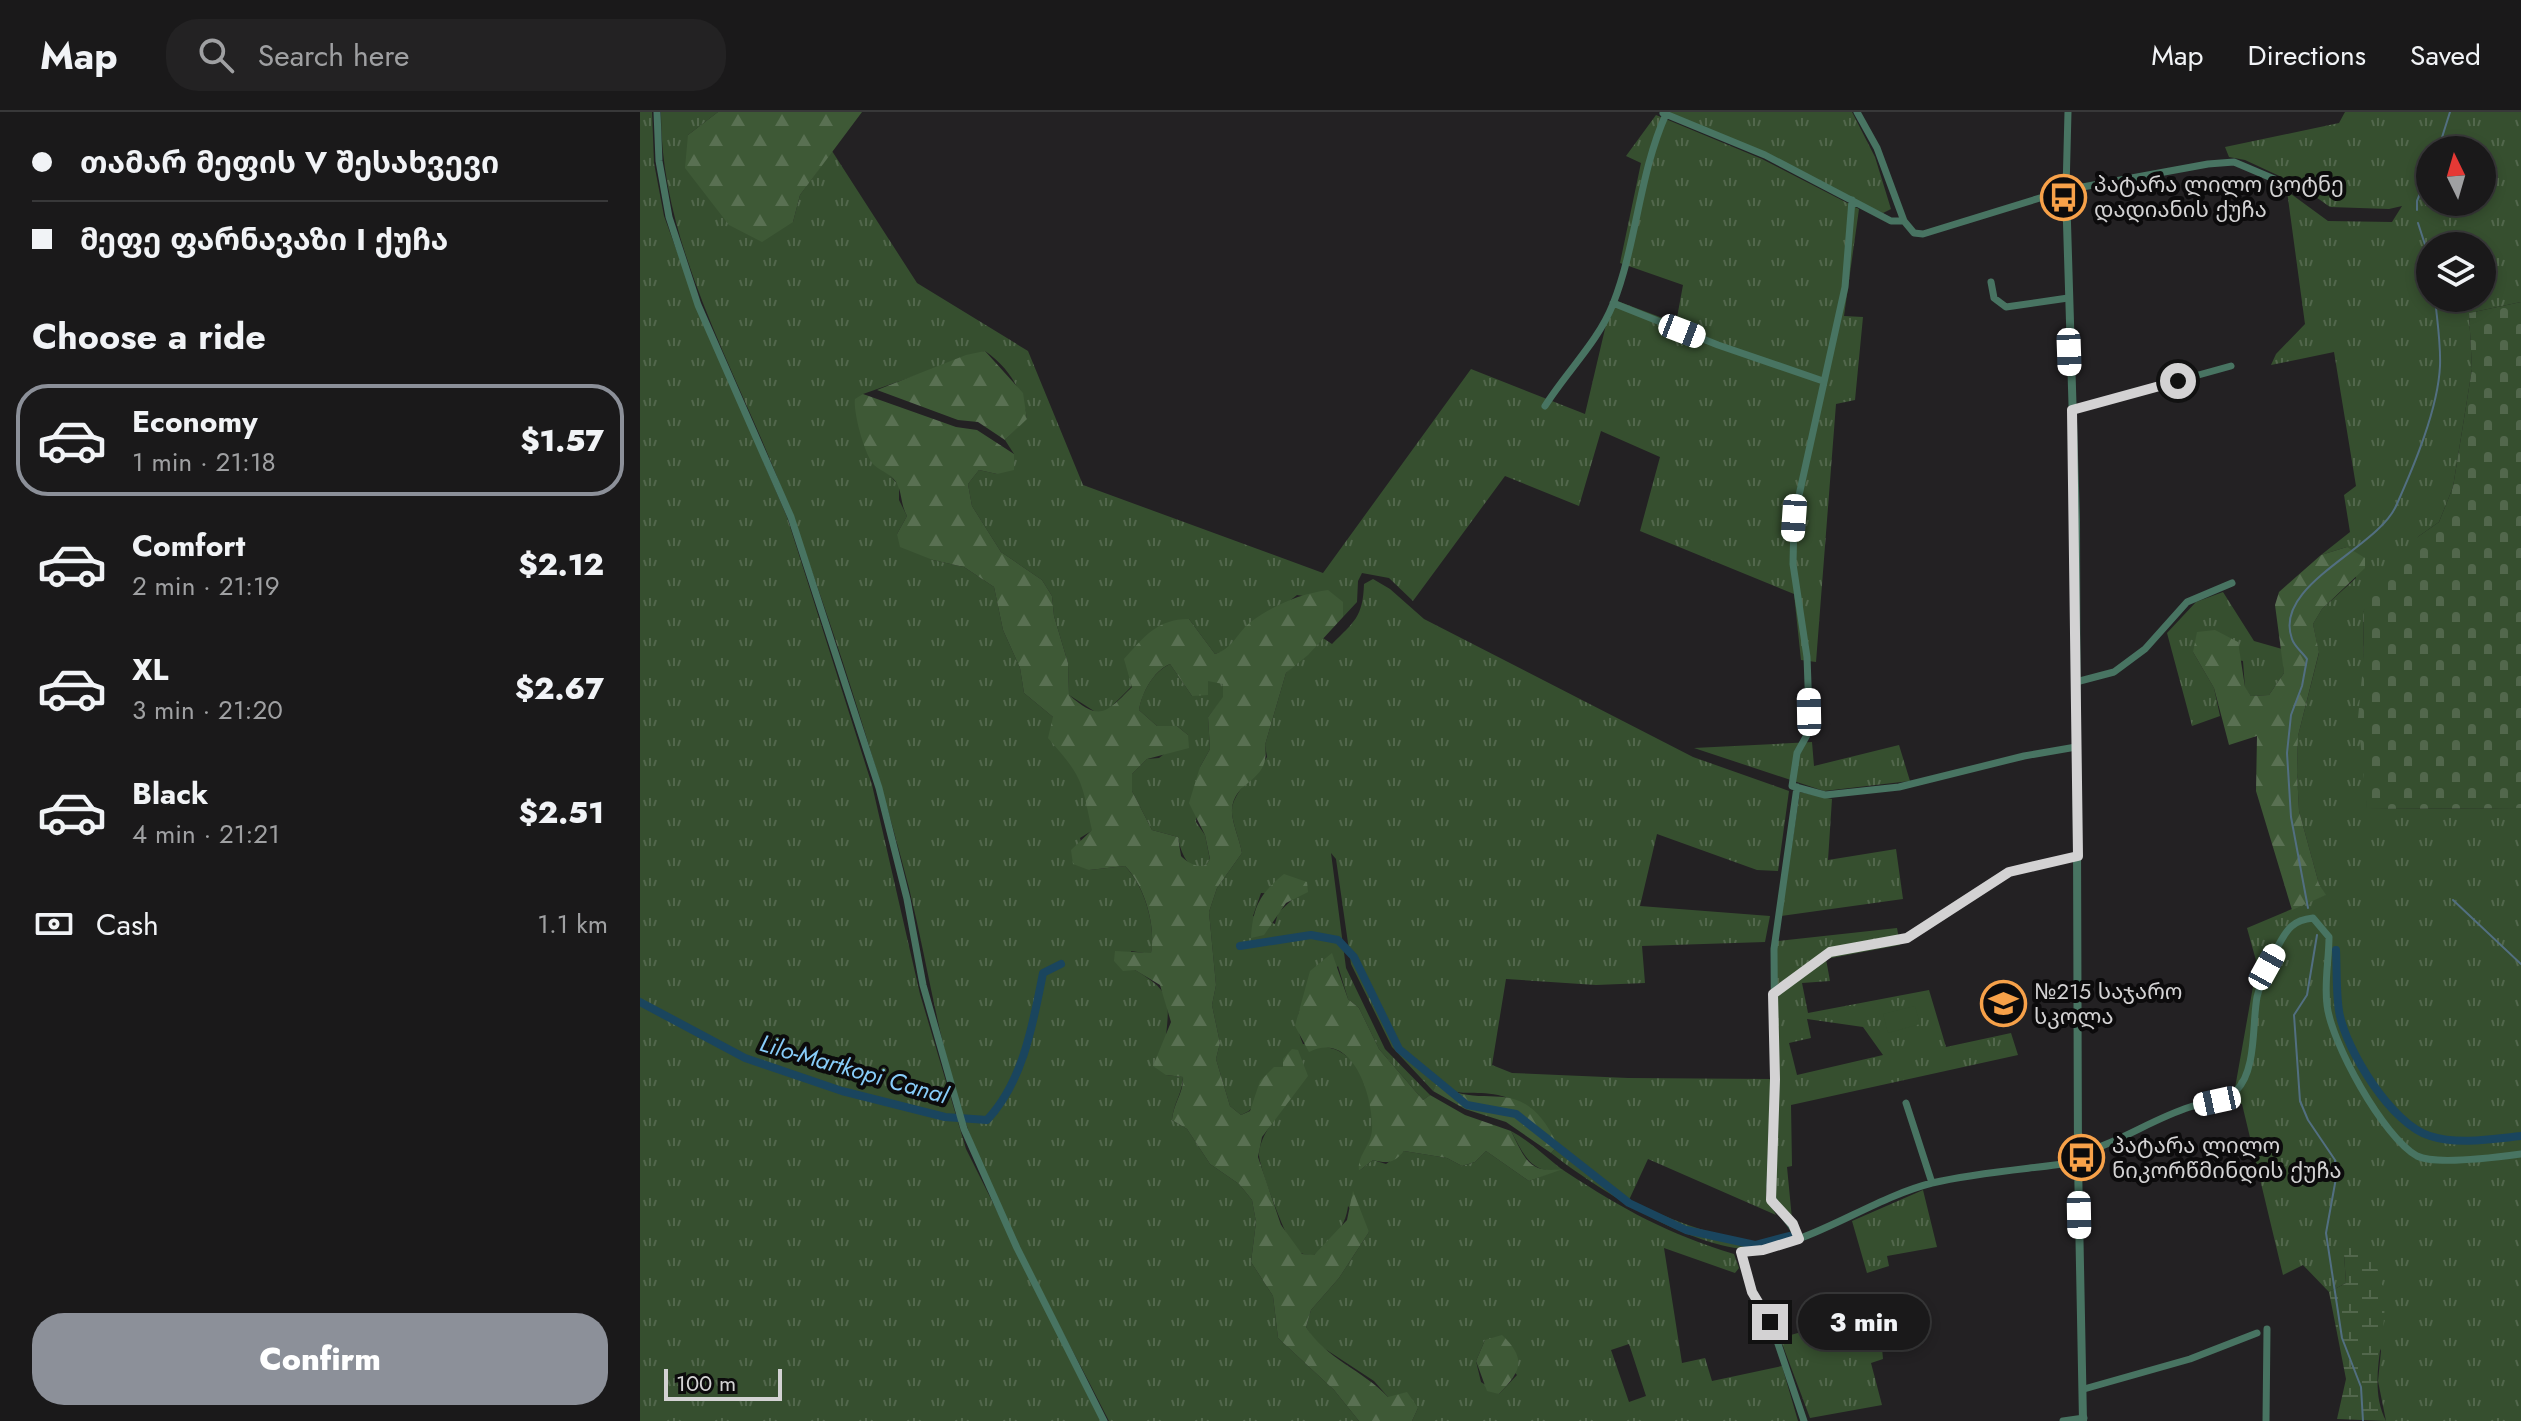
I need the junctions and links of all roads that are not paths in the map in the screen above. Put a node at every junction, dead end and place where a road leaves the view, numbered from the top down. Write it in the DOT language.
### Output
graph roads {
  1 [pos="657,112"];
  2 [pos="1857,112"];
  3 [pos="2068,112"];
  4 [pos="1664,113"];
  5 [pos="2293,187"];
  6 [pos="2066,190"];
  7 [pos="1852,200"];
  8 [pos="1904,221"];
  9 [pos="1991,282"];
  10 [pos="2068,298"];
  11 [pos="1613,303"];
  12 [pos="2231,366"];
  13 [pos="1823,381"];
  14 [pos="1545,406"];
  15 [pos="2072,410"];
  16 [pos="2232,583"];
  17 [pos="2076,682"];
  18 [pos="2076,747"];
  19 [pos="1794,787"];
  20 [pos="2078,856"];
  21 [pos="1773,994"];
  22 [pos="1906,1103"];
  23 [pos="2521,1154"];
  24 [pos="2078,1158"];
  25 [pos="1932,1183"];
  26 [pos="1799,1239"];
  27 [pos="2267,1329"];
  28 [pos="2257,1333"];
  29 [pos="2084,1389"];
  30 [pos="2084,1420"];
  31 [pos="1104,1421"];
  32 [pos="1804,1421"];
  33 [pos="2063,1421"];
  34 [pos="2266,1421"];
  1 -- 31 [label="street"];
  2 -- 8 [label="street"];
  3 -- 6 [label="street"];
  4 -- 7 [label="street"];
  4 -- 11 [label="street"];
  5 -- 6 [label="street"];
  6 -- 8 [label="street"];
  6 -- 10 [label="street"];
  7 -- 8 [label="street"];
  7 -- 13 [label="street"];
  9 -- 10 [label="street"];
  10 -- 15 [label="street"];
  11 -- 13 [label="street"];
  11 -- 14 [label="street"];
  12 -- 15 [label="street"];
  13 -- 19 [label="street"];
  15 -- 17 [label="street"];
  16 -- 17 [label="street"];
  17 -- 18 [label="street"];
  18 -- 19 [label="street"];
  18 -- 20 [label="street"];
  19 -- 21 [label="street"];
  20 -- 21 [label="street"];
  20 -- 24 [label="street"];
  21 -- 26 [label="street"];
  22 -- 25 [label="street"];
  23 -- 24 [label="street"];
  24 -- 25 [label="street"];
  24 -- 29 [label="street"];
  25 -- 26 [label="street"];
  26 -- 32 [label="street"];
  27 -- 34 [label="street"];
  28 -- 29 [label="street"];
  29 -- 30 [label="street"];
  30 -- 33 [label="street"];
}
